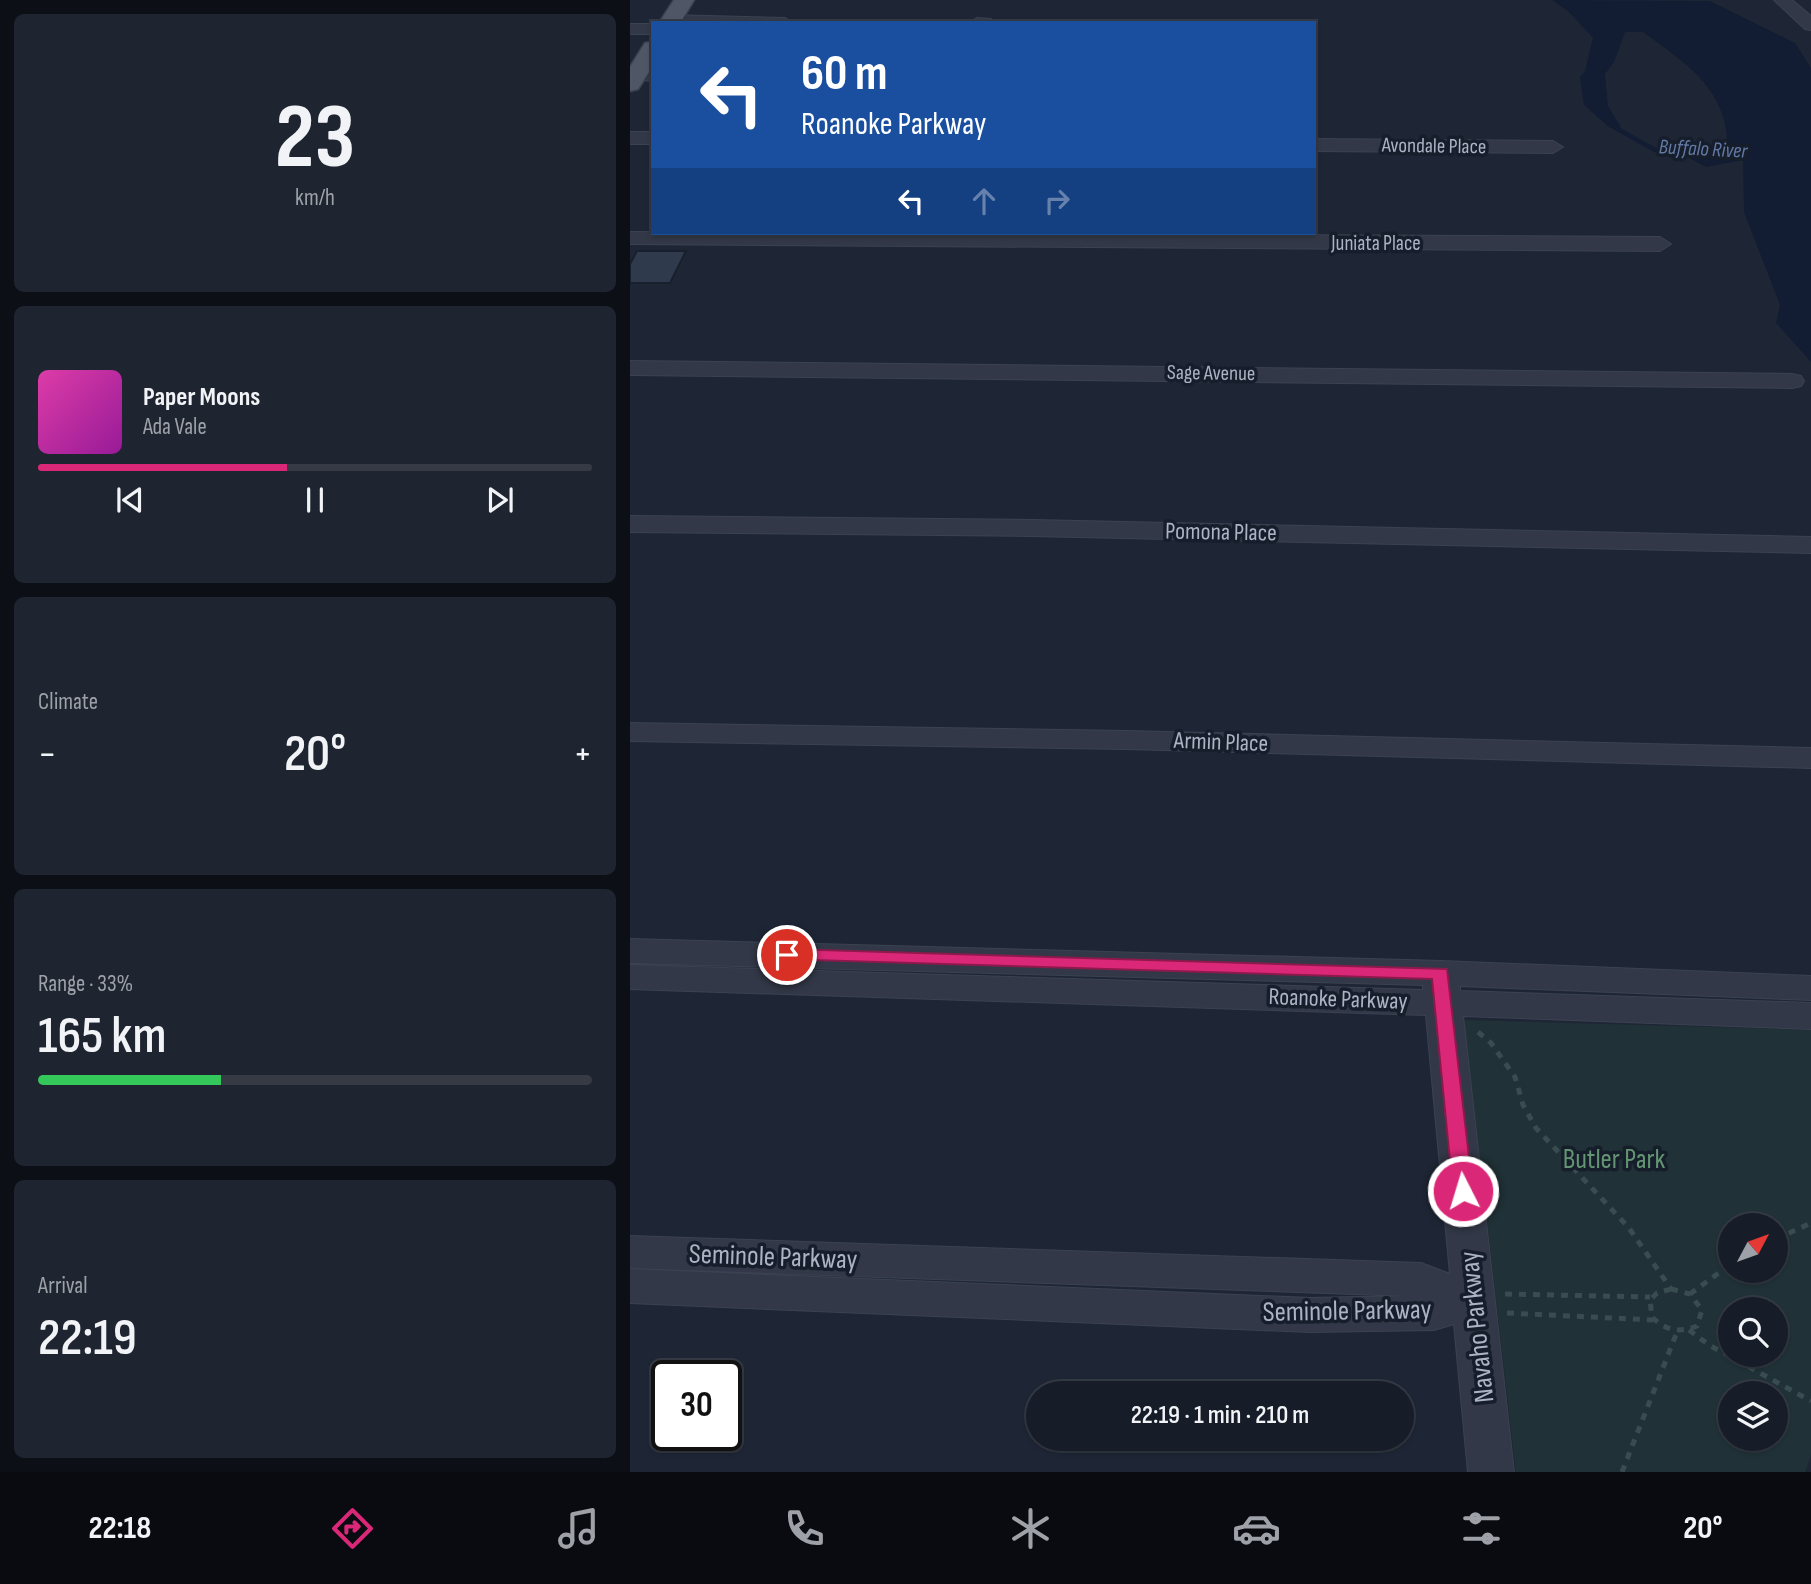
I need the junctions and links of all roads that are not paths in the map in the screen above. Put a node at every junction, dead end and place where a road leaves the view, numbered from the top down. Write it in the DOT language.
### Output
graph roads {
  1 [pos="684,0"];
  2 [pos="1782,0"];
  3 [pos="666,21"];
  4 [pos="1811,25"];
  5 [pos="651,26"];
  6 [pos="630,29"];
  7 [pos="651,52"];
  8 [pos="639,78"];
  9 [pos="630,138"];
  10 [pos="651,138"];
  11 [pos="1316,145"];
  12 [pos="1553,147"];
  13 [pos="633,233"];
  14 [pos="651,233"];
  15 [pos="820,235"];
  16 [pos="1660,244"];
  17 [pos="630,368"];
  18 [pos="1792,381"];
  19 [pos="630,524"];
  20 [pos="1811,545"];
  21 [pos="630,732"];
  22 [pos="1811,758"];
  23 [pos="630,950"];
  24 [pos="993,974"];
  25 [pos="630,977"];
  26 [pos="1811,988"];
  27 [pos="1444,1001"];
  28 [pos="1811,1016"];
  29 [pos="630,1252"];
  30 [pos="954,1281"];
  31 [pos="630,1286"];
  32 [pos="1474,1301"];
  33 [pos="1491,1472"];
  1 -- 3 [label="main road"];
  2 -- 4 [label="street"];
  5 -- 6 [label="street"];
  7 -- 8 [label="main road"];
  9 -- 10 [label="street"];
  11 -- 12 [label="street, Avondale Place"];
  13 -- 14 [label="street, Juniata Place"];
  15 -- 16 [label="street, Juniata Place"];
  17 -- 18 [label="street, Sage Avenue"];
  19 -- 20 [label="street, Pomona Place"];
  21 -- 22 [label="street, Armin Place"];
  23 -- 24 [label="street, Roanoke Parkway"];
  24 -- 25 [label="street, Roanoke Parkway"];
  24 -- 27 [label="street, Roanoke Parkway"];
  26 -- 27 [label="street, Roanoke Parkway"];
  27 -- 28 [label="street, Roanoke Parkway"];
  27 -- 32 [label="street, Navaho Parkway"];
  29 -- 30 [label="street, Seminole Parkway"];
  30 -- 31 [label="street, Seminole Parkway"];
  30 -- 32 [label="street, Seminole Parkway"];
  32 -- 33 [label="street, Navaho Parkway"];
}
